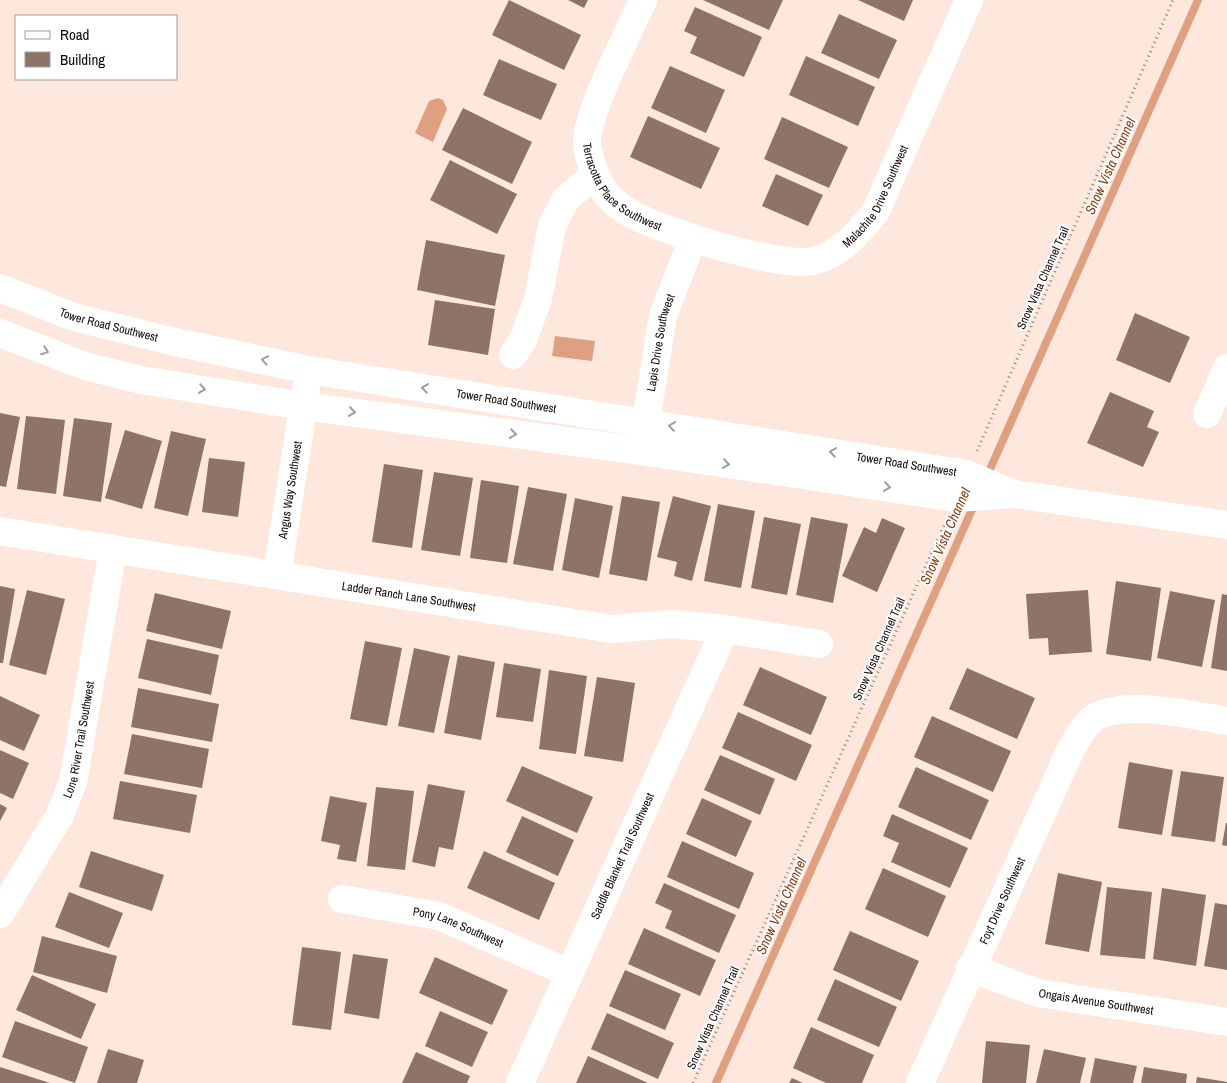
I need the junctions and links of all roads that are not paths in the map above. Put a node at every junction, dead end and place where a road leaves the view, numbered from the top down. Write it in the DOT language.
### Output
graph roads {
  1 [pos="643,0"];
  2 [pos="969,0"];
  3 [pos="595,174"];
  4 [pos="693,238"];
  5 [pos="0,288"];
  6 [pos="0,332"];
  7 [pos="513,355"];
  8 [pos="1227,368"];
  9 [pos="309,370"];
  10 [pos="304,406"];
  11 [pos="1207,414"];
  12 [pos="646,422"];
  13 [pos="642,451"];
  14 [pos="964,489"];
  15 [pos="1227,525"];
  16 [pos="0,531"];
  17 [pos="113,550"];
  18 [pos="278,575"];
  19 [pos="725,629"];
  20 [pos="819,644"];
  21 [pos="1227,720"];
  22 [pos="342,900"];
  23 [pos="0,914"];
  24 [pos="970,968"];
  25 [pos="568,973"];
  26 [pos="1227,1022"];
  27 [pos="520,1083"];
  28 [pos="920,1083"];
  1 -- 3 [label="street, Terracotta Place Southwest"];
  2 -- 4 [label="street, Malachite Drive Southwest"];
  3 -- 4 [label="street, Terracotta Place Southwest"];
  3 -- 7 [label="street"];
  4 -- 12 [label="street, Lapis Drive Southwest"];
  9 -- 5 [label="street, Tower Road Southwest, one-way"];
  6 -- 10 [label="street, Tower Road Southwest, one-way"];
  8 -- 11 [label="street"];
  9 -- 10 [label="street, Angus Way Southwest"];
  12 -- 9 [label="street, Tower Road Southwest, one-way"];
  10 -- 13 [label="street, Tower Road Southwest, one-way"];
  10 -- 18 [label="street, Angus Way Southwest"];
  12 -- 13 [label="street, Lapis Drive Southwest"];
  14 -- 12 [label="street, Tower Road Southwest, one-way"];
  13 -- 14 [label="street, Tower Road Southwest, one-way"];
  14 -- 15 [label="street, Tower Road Southwest"];
  16 -- 17 [label="street, Ladder Ranch Lane Southwest"];
  17 -- 18 [label="street, Ladder Ranch Lane Southwest"];
  17 -- 23 [label="street, Lone River Trail Southwest"];
  18 -- 19 [label="street, Ladder Ranch Lane Southwest"];
  19 -- 20 [label="street, Ladder Ranch Lane Southwest"];
  19 -- 25 [label="street, Saddle Blanket Trail Southwest"];
  21 -- 24 [label="street, Foyt Drive Southwest"];
  22 -- 25 [label="street, Pony Lane Southwest"];
  24 -- 26 [label="street, Ongais Avenue Southwest"];
  24 -- 28 [label="street, Foyt Drive Southwest"];
  25 -- 27 [label="street, Saddle Blanket Trail Southwest"];
}
